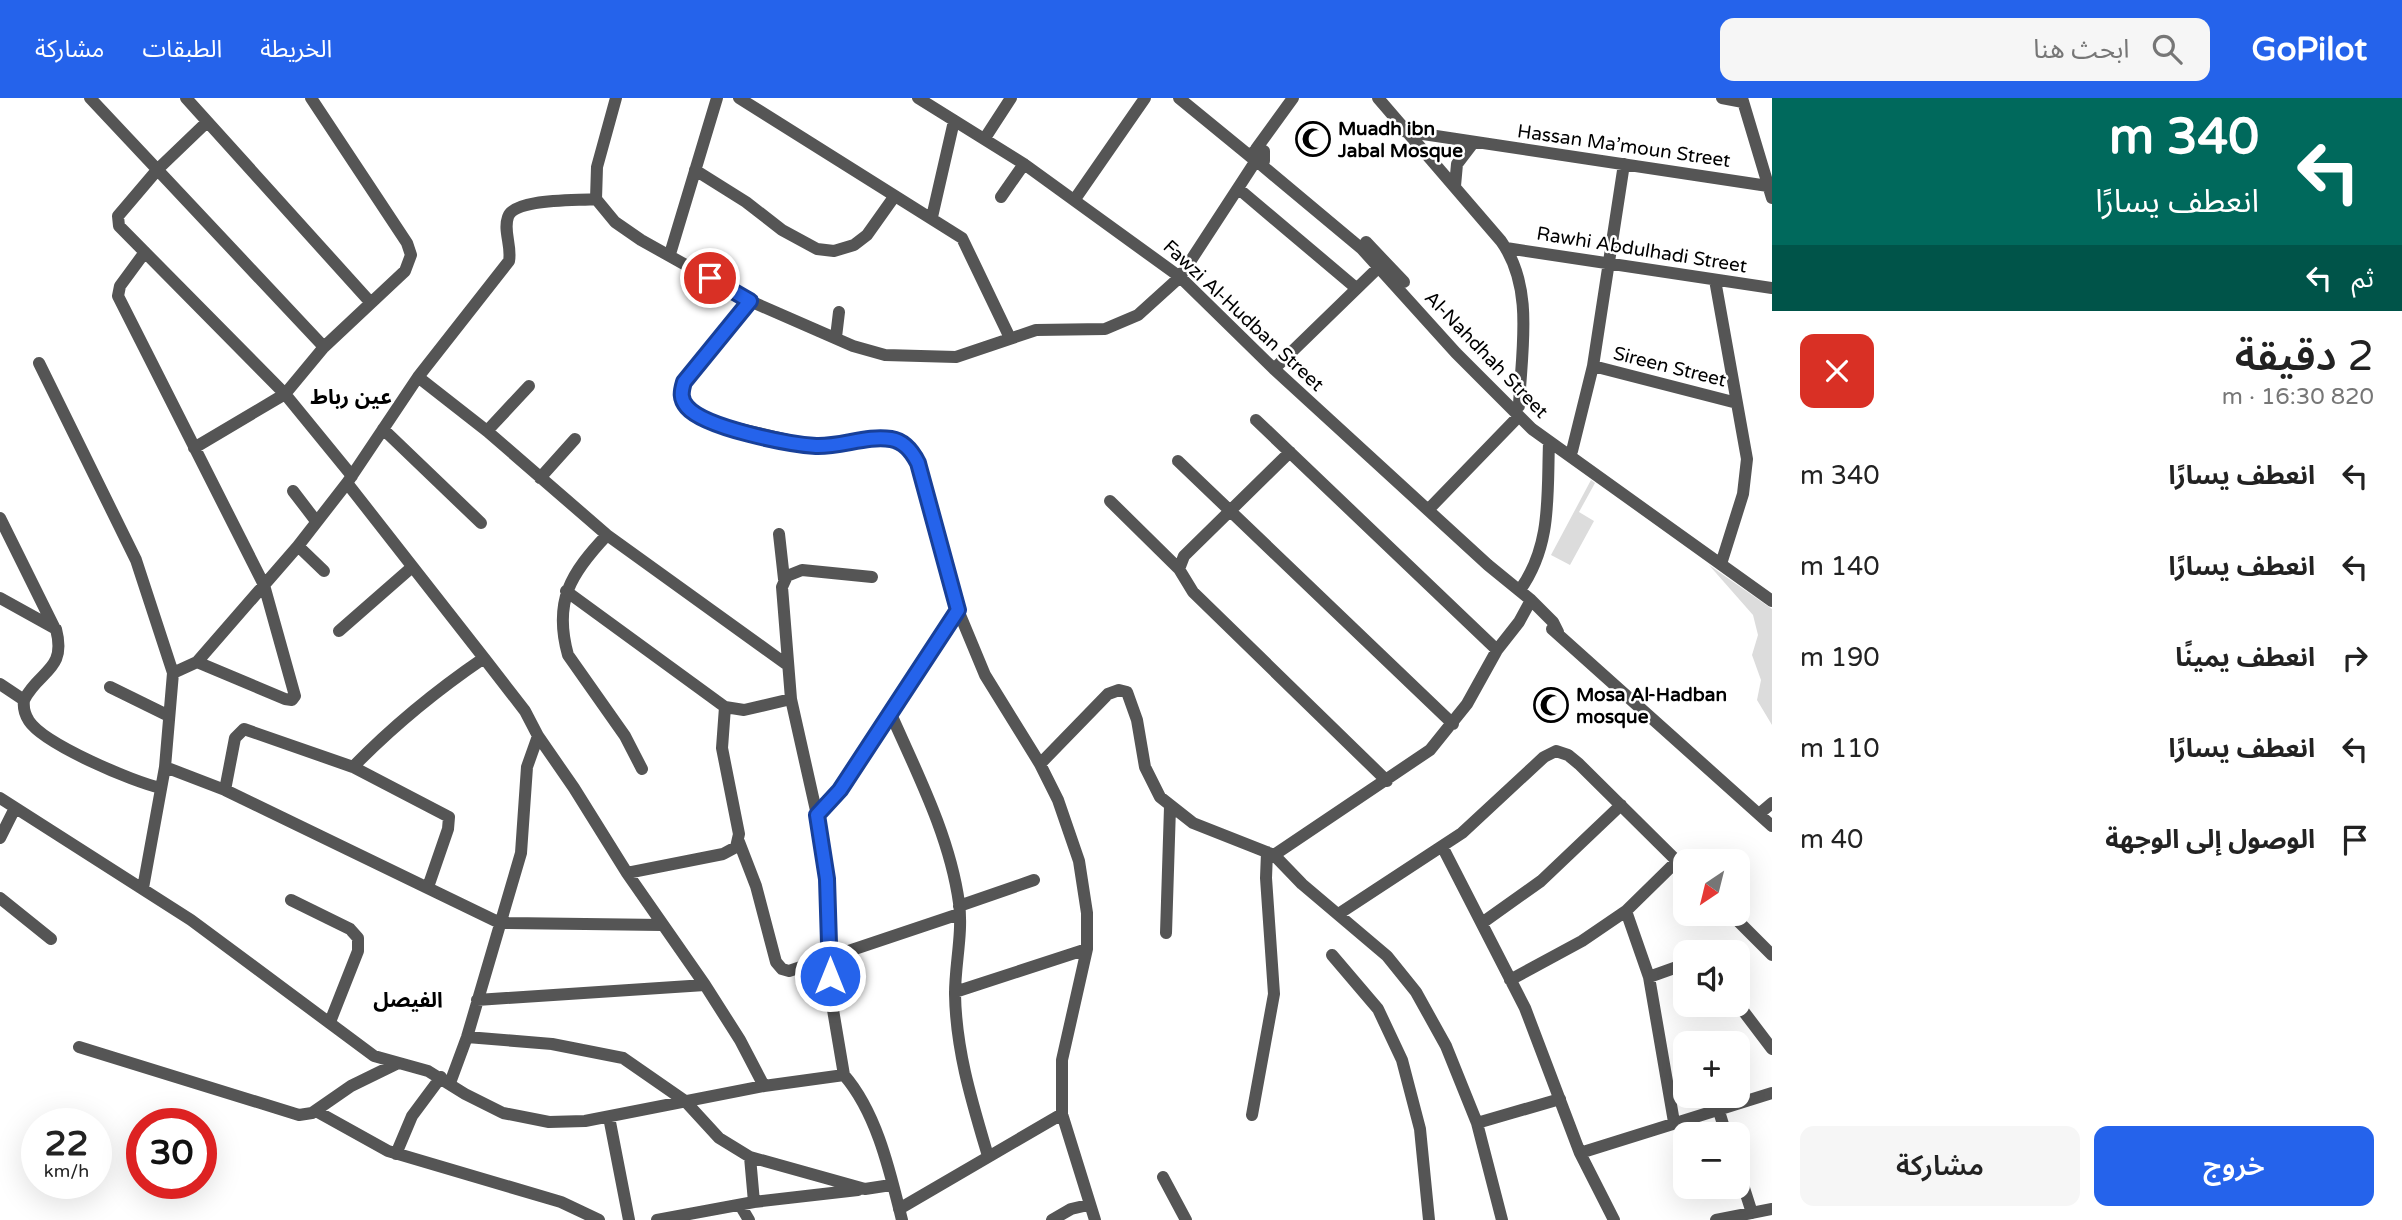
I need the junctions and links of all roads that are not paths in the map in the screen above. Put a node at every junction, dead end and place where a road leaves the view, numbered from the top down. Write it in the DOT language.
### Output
graph roads {
  1 [pos="90,98"];
  2 [pos="186,98"];
  3 [pos="312,98"];
  4 [pos="616,98"];
  5 [pos="718,98"];
  6 [pos="739,98"];
  7 [pos="918,98"];
  8 [pos="1011,98"];
  9 [pos="1146,98"];
  10 [pos="1180,98"];
  11 [pos="1293,98"];
  12 [pos="1378,98"];
  13 [pos="1722,98"];
  14 [pos="1742,100"];
  15 [pos="954,121"];
  16 [pos="207,122"];
  17 [pos="1404,131"];
  18 [pos="985,138"];
  19 [pos="1473,143"];
  20 [pos="1258,156"];
  21 [pos="1024,164"];
  22 [pos="1624,164"];
  23 [pos="158,169"];
  24 [pos="695,170"];
  25 [pos="1455,186"];
  26 [pos="1240,190"];
  27 [pos="1770,192"];
  28 [pos="894,197"];
  29 [pos="1001,197"];
  30 [pos="596,199"];
  31 [pos="1075,199"];
  32 [pos="932,217"];
  33 [pos="1506,248"];
  34 [pos="145,252"];
  35 [pos="670,254"];
  36 [pos="1609,262"];
  37 [pos="1379,267"];
  38 [pos="1180,277"];
  39 [pos="1716,280"];
  40 [pos="1356,288"];
  41 [pos="1772,288"];
  42 [pos="750,301"];
  43 [pos="371,303"];
  44 [pos="839,313"];
  45 [pos="836,337"];
  46 [pos="1010,338"];
  47 [pos="324,347"];
  48 [pos="39,363"];
  49 [pos="1593,366"];
  50 [pos="1274,369"];
  51 [pos="418,377"];
  52 [pos="528,386"];
  53 [pos="285,394"];
  54 [pos="1737,403"];
  55 [pos="1518,411"];
  56 [pos="1256,419"];
  57 [pos="383,429"];
  58 [pos="487,431"];
  59 [pos="575,439"];
  60 [pos="1549,443"];
  61 [pos="194,448"];
  62 [pos="1572,451"];
  63 [pos="1290,452"];
  64 [pos="1178,461"];
  65 [pos="540,478"];
  66 [pos="349,480"];
  67 [pos="293,491"];
  68 [pos="1110,501"];
  69 [pos="1428,510"];
  70 [pos="1231,511"];
  71 [pos="0,518"];
  72 [pos="316,521"];
  73 [pos="481,523"];
  74 [pos="779,534"];
  75 [pos="607,535"];
  76 [pos="298,546"];
  77 [pos="1723,560"];
  78 [pos="411,568"];
  79 [pos="1179,569"];
  80 [pos="324,571"];
  81 [pos="872,577"];
  82 [pos="784,579"];
  83 [pos="264,585"];
  84 [pos="566,591"];
  85 [pos="1772,591"];
  86 [pos="0,598"];
  87 [pos="1525,599"];
  88 [pos="1772,601"];
  89 [pos="958,610"];
  90 [pos="1537,618"];
  91 [pos="1520,622"];
  92 [pos="55,629"];
  93 [pos="339,631"];
  94 [pos="1558,632"];
  95 [pos="1507,635"];
  96 [pos="1497,650"];
  97 [pos="484,658"];
  98 [pos="197,662"];
  99 [pos="786,664"];
  100 [pos="173,673"];
  101 [pos="0,684"];
  102 [pos="110,687"];
  103 [pos="791,699"];
  104 [pos="24,700"];
  105 [pos="725,707"];
  106 [pos="890,712"];
  107 [pos="169,716"];
  108 [pos="1452,724"];
  109 [pos="538,736"];
  110 [pos="1040,764"];
  111 [pos="165,767"];
  112 [pos="353,767"];
  113 [pos="642,769"];
  114 [pos="1387,781"];
  115 [pos="162,788"];
  116 [pos="225,790"];
  117 [pos="0,798"];
  118 [pos="1772,803"];
  119 [pos="1621,805"];
  120 [pos="1170,807"];
  121 [pos="15,808"];
  122 [pos="1759,814"];
  123 [pos="817,815"];
  124 [pos="1772,826"];
  125 [pos="0,838"];
  126 [pos="739,842"];
  127 [pos="1443,848"];
  128 [pos="1271,854"];
  129 [pos="1673,857"];
  130 [pos="1673,872"];
  131 [pos="627,873"];
  132 [pos="1034,880"];
  133 [pos="428,887"];
  134 [pos="143,888"];
  135 [pos="0,898"];
  136 [pos="291,900"];
  137 [pos="959,910"];
  138 [pos="1626,911"];
  139 [pos="1340,913"];
  140 [pos="500,923"];
  141 [pos="1482,923"];
  142 [pos="662,925"];
  143 [pos="1743,926"];
  144 [pos="1166,933"];
  145 [pos="51,939"];
  146 [pos="1087,949"];
  147 [pos="1332,955"];
  148 [pos="1772,955"];
  149 [pos="831,958"];
  150 [pos="1673,971"];
  151 [pos="1649,977"];
  152 [pos="1510,979"];
  153 [pos="705,985"];
  154 [pos="955,992"];
  155 [pos="477,1000"];
  156 [pos="1748,1017"];
  157 [pos="330,1022"];
  158 [pos="467,1037"];
  159 [pos="79,1047"];
  160 [pos="1772,1049"];
  161 [pos="396,1064"];
  162 [pos="844,1075"];
  163 [pos="445,1080"];
  164 [pos="764,1086"];
  165 [pos="1772,1093"];
  166 [pos="1560,1099"];
  167 [pos="1750,1099"];
  168 [pos="685,1101"];
  169 [pos="1718,1108"];
  170 [pos="316,1111"];
  171 [pos="1062,1114"];
  172 [pos="1252,1115"];
  173 [pos="609,1117"];
  174 [pos="1673,1122"];
  175 [pos="1674,1122"];
  176 [pos="1722,1122"];
  177 [pos="1476,1123"];
  178 [pos="1580,1153"];
  179 [pos="396,1154"];
  180 [pos="988,1156"];
  181 [pos="750,1157"];
  182 [pos="1163,1177"];
  183 [pos="891,1185"];
  184 [pos="865,1189"];
  185 [pos="1748,1199"];
  186 [pos="754,1202"];
  187 [pos="740,1205"];
  188 [pos="1088,1205"];
  189 [pos="1772,1209"];
  190 [pos="1752,1213"];
  191 [pos="900,1214"];
  192 [pos="599,1220"];
  193 [pos="629,1220"];
  194 [pos="657,1220"];
  195 [pos="749,1220"];
  196 [pos="1052,1220"];
  197 [pos="1095,1220"];
  198 [pos="1186,1220"];
  199 [pos="1429,1220"];
  200 [pos="1502,1220"];
  201 [pos="1614,1220"];
  202 [pos="1716,1220"];
  1 -- 23 [label="street"];
  2 -- 16 [label="street"];
  3 -- 43 [label="street"];
  4 -- 30 [label="street"];
  5 -- 24 [label="street"];
  6 -- 28 [label="street"];
  7 -- 15 [label="street, Fawzi Al-Hudban Street"];
  8 -- 18 [label="street"];
  9 -- 31 [label="street"];
  10 -- 20 [label="street"];
  11 -- 20 [label="street"];
  12 -- 17 [label="street"];
  13 -- 14 [label="street"];
  14 -- 27 [label="street"];
  15 -- 18 [label="street, Fawzi Al-Hudban Street"];
  15 -- 32 [label="street"];
  16 -- 23 [label="street"];
  16 -- 43 [label="street"];
  17 -- 19 [label="street, Hassan Ma’moun Street"];
  17 -- 25 [label="street"];
  18 -- 21 [label="street, Fawzi Al-Hudban Street"];
  19 -- 22 [label="street, Hassan Ma’moun Street"];
  19 -- 25 [label="street"];
  20 -- 26 [label="street"];
  20 -- 37 [label="street, Al-Nahdhah Street"];
  20 -- 55 [label="street, Al-Nahdhah Street"];
  21 -- 29 [label="street"];
  21 -- 31 [label="street, Fawzi Al-Hudban Street"];
  22 -- 27 [label="street, Hassan Ma’moun Street"];
  22 -- 36 [label="street"];
  23 -- 34 [label="street"];
  23 -- 47 [label="street"];
  24 -- 28 [label="street"];
  24 -- 35 [label="street"];
  25 -- 33 [label="street"];
  26 -- 38 [label="street"];
  26 -- 40 [label="street"];
  28 -- 32 [label="street"];
  30 -- 35 [label="street"];
  30 -- 51 [label="street"];
  31 -- 38 [label="street, Fawzi Al-Hudban Street"];
  32 -- 46 [label="street"];
  33 -- 36 [label="street, Rawhi Abdulhadi Street"];
  33 -- 55 [label="street"];
  34 -- 53 [label="street"];
  34 -- 61 [label="street"];
  35 -- 42 [label="street"];
  36 -- 39 [label="street, Rawhi Abdulhadi Street"];
  36 -- 49 [label="street"];
  37 -- 40 [label="street"];
  37 -- 55 [label="street, Al-Nahdhah Street"];
  38 -- 46 [label="street"];
  38 -- 50 [label="street, Fawzi Al-Hudban Street"];
  39 -- 41 [label="street, Rawhi Abdulhadi Street"];
  39 -- 54 [label="street"];
  40 -- 50 [label="street"];
  42 -- 45 [label="street"];
  42 -- 89 [label="street"];
  43 -- 47 [label="street"];
  44 -- 45 [label="street"];
  45 -- 46 [label="street"];
  47 -- 53 [label="street"];
  48 -- 100 [label="street"];
  49 -- 54 [label="street, Sireen Street"];
  49 -- 62 [label="street"];
  50 -- 69 [label="street, Fawzi Al-Hudban Street"];
  51 -- 57 [label="street"];
  51 -- 58 [label="street"];
  52 -- 58 [label="street"];
  53 -- 61 [label="street"];
  53 -- 66 [label="street"];
  54 -- 77 [label="street"];
  55 -- 60 [label="street, Al-Nahdhah Street"];
  55 -- 62 [label="street, Al-Nahdhah Street"];
  55 -- 69 [label="street"];
  56 -- 63 [label="street"];
  57 -- 66 [label="street"];
  57 -- 73 [label="street"];
  58 -- 65 [label="street"];
  59 -- 65 [label="street"];
  60 -- 77 [label="street, Al-Nahdhah Street"];
  60 -- 87 [label="street"];
  61 -- 83 [label="street"];
  62 -- 77 [label="street, Al-Nahdhah Street"];
  63 -- 70 [label="street"];
  63 -- 96 [label="street"];
  64 -- 70 [label="street"];
  65 -- 75 [label="street"];
  66 -- 72 [label="street"];
  66 -- 78 [label="street"];
  67 -- 72 [label="street"];
  68 -- 79 [label="street"];
  69 -- 87 [label="street, Fawzi Al-Hudban Street"];
  70 -- 79 [label="street"];
  70 -- 108 [label="street"];
  71 -- 92 [label="street"];
  72 -- 76 [label="street"];
  74 -- 82 [label="street"];
  75 -- 84 [label="street"];
  75 -- 99 [label="street"];
  76 -- 80 [label="street"];
  76 -- 83 [label="street"];
  77 -- 85 [label="street, Al-Nahdhah Street"];
  77 -- 88 [label="street, Al-Nahdhah Street"];
  78 -- 93 [label="street"];
  78 -- 97 [label="street"];
  79 -- 114 [label="street"];
  81 -- 82 [label="street"];
  82 -- 99 [label="street"];
  83 -- 98 [label="street"];
  83 -- 98 [label="street"];
  84 -- 105 [label="street"];
  84 -- 113 [label="street"];
  86 -- 92 [label="street"];
  87 -- 90 [label="street, Fawzi Al-Hudban Street"];
  87 -- 91 [label="street"];
  87 -- 94 [label="street, Fawzi Al-Hudban Street"];
  87 -- 95 [label="street"];
  89 -- 106 [label="street"];
  89 -- 110 [label="street"];
  90 -- 91 [label="street"];
  90 -- 94 [label="street, Fawzi Al-Hudban Street"];
  91 -- 95 [label="street"];
  92 -- 104 [label="street"];
  94 -- 122 [label="street, Fawzi Al-Hudban Street"];
  95 -- 96 [label="street"];
  96 -- 108 [label="street"];
  97 -- 109 [label="street"];
  97 -- 112 [label="street"];
  98 -- 100 [label="street"];
  99 -- 103 [label="street"];
  100 -- 107 [label="street"];
  101 -- 104 [label="street"];
  102 -- 107 [label="street"];
  103 -- 105 [label="street"];
  103 -- 123 [label="street"];
  104 -- 115 [label="street"];
  105 -- 126 [label="street"];
  106 -- 123 [label="street"];
  106 -- 137 [label="street"];
  107 -- 111 [label="street"];
  108 -- 114 [label="street"];
  109 -- 131 [label="street"];
  109 -- 140 [label="street"];
  110 -- 120 [label="street"];
  110 -- 146 [label="street"];
  111 -- 115 [label="street"];
  111 -- 116 [label="street"];
  112 -- 116 [label="street"];
  112 -- 133 [label="street"];
  114 -- 128 [label="street"];
  115 -- 134 [label="street"];
  116 -- 133 [label="street"];
  117 -- 121 [label="street"];
  118 -- 122 [label="street"];
  119 -- 127 [label="street"];
  119 -- 129 [label="street"];
  119 -- 141 [label="street"];
  120 -- 128 [label="street"];
  120 -- 144 [label="street"];
  121 -- 125 [label="street"];
  121 -- 134 [label="street"];
  122 -- 124 [label="street, Fawzi Al-Hudban Street"];
  123 -- 149 [label="street"];
  126 -- 131 [label="street"];
  126 -- 149 [label="street"];
  127 -- 139 [label="street"];
  127 -- 141 [label="street"];
  128 -- 139 [label="street"];
  128 -- 172 [label="street"];
  130 -- 138 [label="street"];
  131 -- 142 [label="street"];
  132 -- 137 [label="street"];
  133 -- 140 [label="street"];
  134 -- 157 [label="street"];
  135 -- 145 [label="street"];
  136 -- 157 [label="street"];
  137 -- 149 [label="street"];
  137 -- 154 [label="street"];
  138 -- 151 [label="street"];
  138 -- 152 [label="street"];
  139 -- 177 [label="street"];
  140 -- 142 [label="street"];
  140 -- 155 [label="street"];
  141 -- 152 [label="street"];
  142 -- 153 [label="street"];
  143 -- 148 [label="street"];
  146 -- 154 [label="street"];
  146 -- 171 [label="street"];
  147 -- 199 [label="street"];
  149 -- 162 [label="street"];
  150 -- 151 [label="street"];
  151 -- 175 [label="street"];
  152 -- 166 [label="street"];
  153 -- 155 [label="street"];
  153 -- 164 [label="street"];
  154 -- 180 [label="street"];
  155 -- 158 [label="street"];
  156 -- 160 [label="street"];
  157 -- 161 [label="street"];
  158 -- 163 [label="street"];
  158 -- 168 [label="street"];
  159 -- 170 [label="street"];
  161 -- 163 [label="street"];
  161 -- 170 [label="street"];
  162 -- 164 [label="street"];
  162 -- 183 [label="street"];
  163 -- 173 [label="street"];
  163 -- 179 [label="street"];
  164 -- 168 [label="street"];
  165 -- 167 [label="street"];
  166 -- 177 [label="street"];
  166 -- 178 [label="street"];
  168 -- 173 [label="street"];
  168 -- 181 [label="street"];
  169 -- 175 [label="street"];
  169 -- 176 [label="street"];
  170 -- 179 [label="street"];
  171 -- 180 [label="street"];
  171 -- 188 [label="street"];
  173 -- 193 [label="street"];
  174 -- 178 [label="street"];
  177 -- 200 [label="street"];
  178 -- 201 [label="street"];
  179 -- 192 [label="street"];
  180 -- 191 [label="street"];
  181 -- 184 [label="street"];
  181 -- 186 [label="street"];
  182 -- 198 [label="street"];
  183 -- 184 [label="street"];
  183 -- 191 [label="street"];
  184 -- 186 [label="street"];
  185 -- 190 [label="street"];
  186 -- 187 [label="street"];
  187 -- 194 [label="street"];
  187 -- 195 [label="street"];
  188 -- 196 [label="street"];
  188 -- 197 [label="street"];
  189 -- 190 [label="street"];
  190 -- 202 [label="street"];
}
